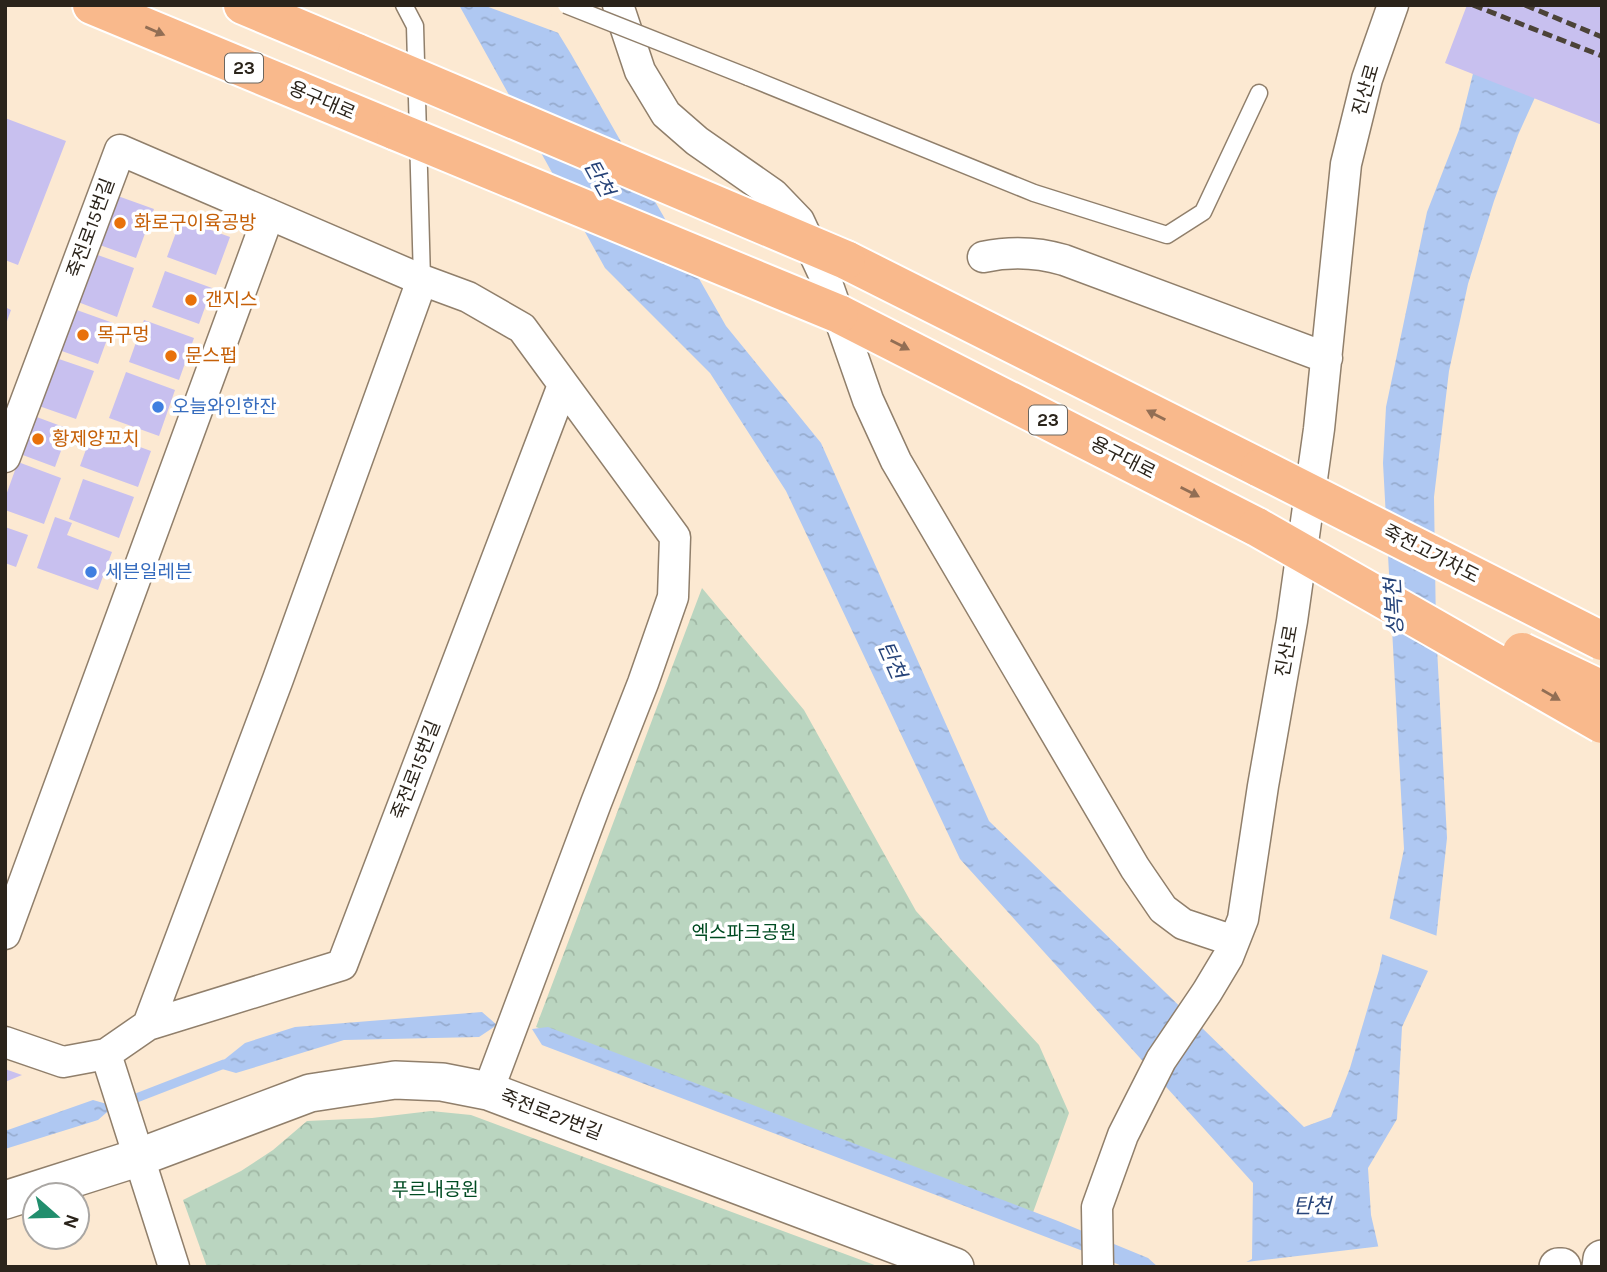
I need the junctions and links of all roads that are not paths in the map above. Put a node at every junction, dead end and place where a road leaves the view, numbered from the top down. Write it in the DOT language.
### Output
graph roads {
  1 [pos="92,5"];
  2 [pos="243,5"];
  3 [pos="289,5"];
  4 [pos="404,5"];
  5 [pos="566,5"];
  6 [pos="618,5"];
  7 [pos="1393,5"];
  8 [pos="357,53"];
  9 [pos="1259,93"];
  10 [pos="269,214"];
  11 [pos="983,257"];
  12 [pos="422,280"];
  13 [pos="1327,358"];
  14 [pos="563,385"];
  15 [pos="5,457"];
  16 [pos="1260,468"];
  17 [pos="1257,527"];
  18 [pos="1602,616"];
  19 [pos="1602,641"];
  20 [pos="1602,690"];
  21 [pos="1602,724"];
  22 [pos="1238,930"];
  23 [pos="5,934"];
  24 [pos="148,1025"];
  25 [pos="5,1042"];
  26 [pos="107,1059"];
  27 [pos="488,1091"];
  28 [pos="137,1158"];
  29 [pos="5,1200"];
  30 [pos="1602,1259"];
  31 [pos="1097,1261"];
  32 [pos="173,1267"];
  33 [pos="955,1267"];
  34 [pos="1601,1267"];
  1 -- 17 [label="main road, 용구대로 / 23, one-way, bridge"];
  2 -- 8 [label="main road"];
  3 -- 8 [label="lane"];
  4 -- 12 [label="lane"];
  5 -- 9 [label="lane, bridge"];
  6 -- 22 [label="street"];
  7 -- 13 [label="street, 진산로"];
  16 -- 8 [label="main road, one-way, bridge"];
  10 -- 12 [label="street, 죽전로15번길"];
  10 -- 15 [label="street, 죽전로15번길"];
  10 -- 23 [label="street"];
  11 -- 13 [label="street"];
  12 -- 14 [label="street, 죽전로15번길"];
  12 -- 24 [label="street"];
  13 -- 22 [label="street, 진산로"];
  14 -- 24 [label="street, 죽전로15번길"];
  14 -- 27 [label="street, 죽전로15번길"];
  16 -- 18 [label="main road, bridge"];
  16 -- 19 [label="main road, 죽전고가차도, bridge"];
  17 -- 20 [label="main road, bridge"];
  17 -- 21 [label="main road, 23, one-way, bridge"];
  22 -- 31 [label="street, 진산로"];
  24 -- 26 [label="street, 죽전로15번길"];
  25 -- 26 [label="street, 죽전로15번길"];
  26 -- 28 [label="street"];
  27 -- 28 [label="street, 죽전로27번길"];
  27 -- 33 [label="street, 죽전로27번길"];
  28 -- 29 [label="street, 죽전로27번길"];
  28 -- 32 [label="street"];
  30 -- 34 [label="street"];
}
